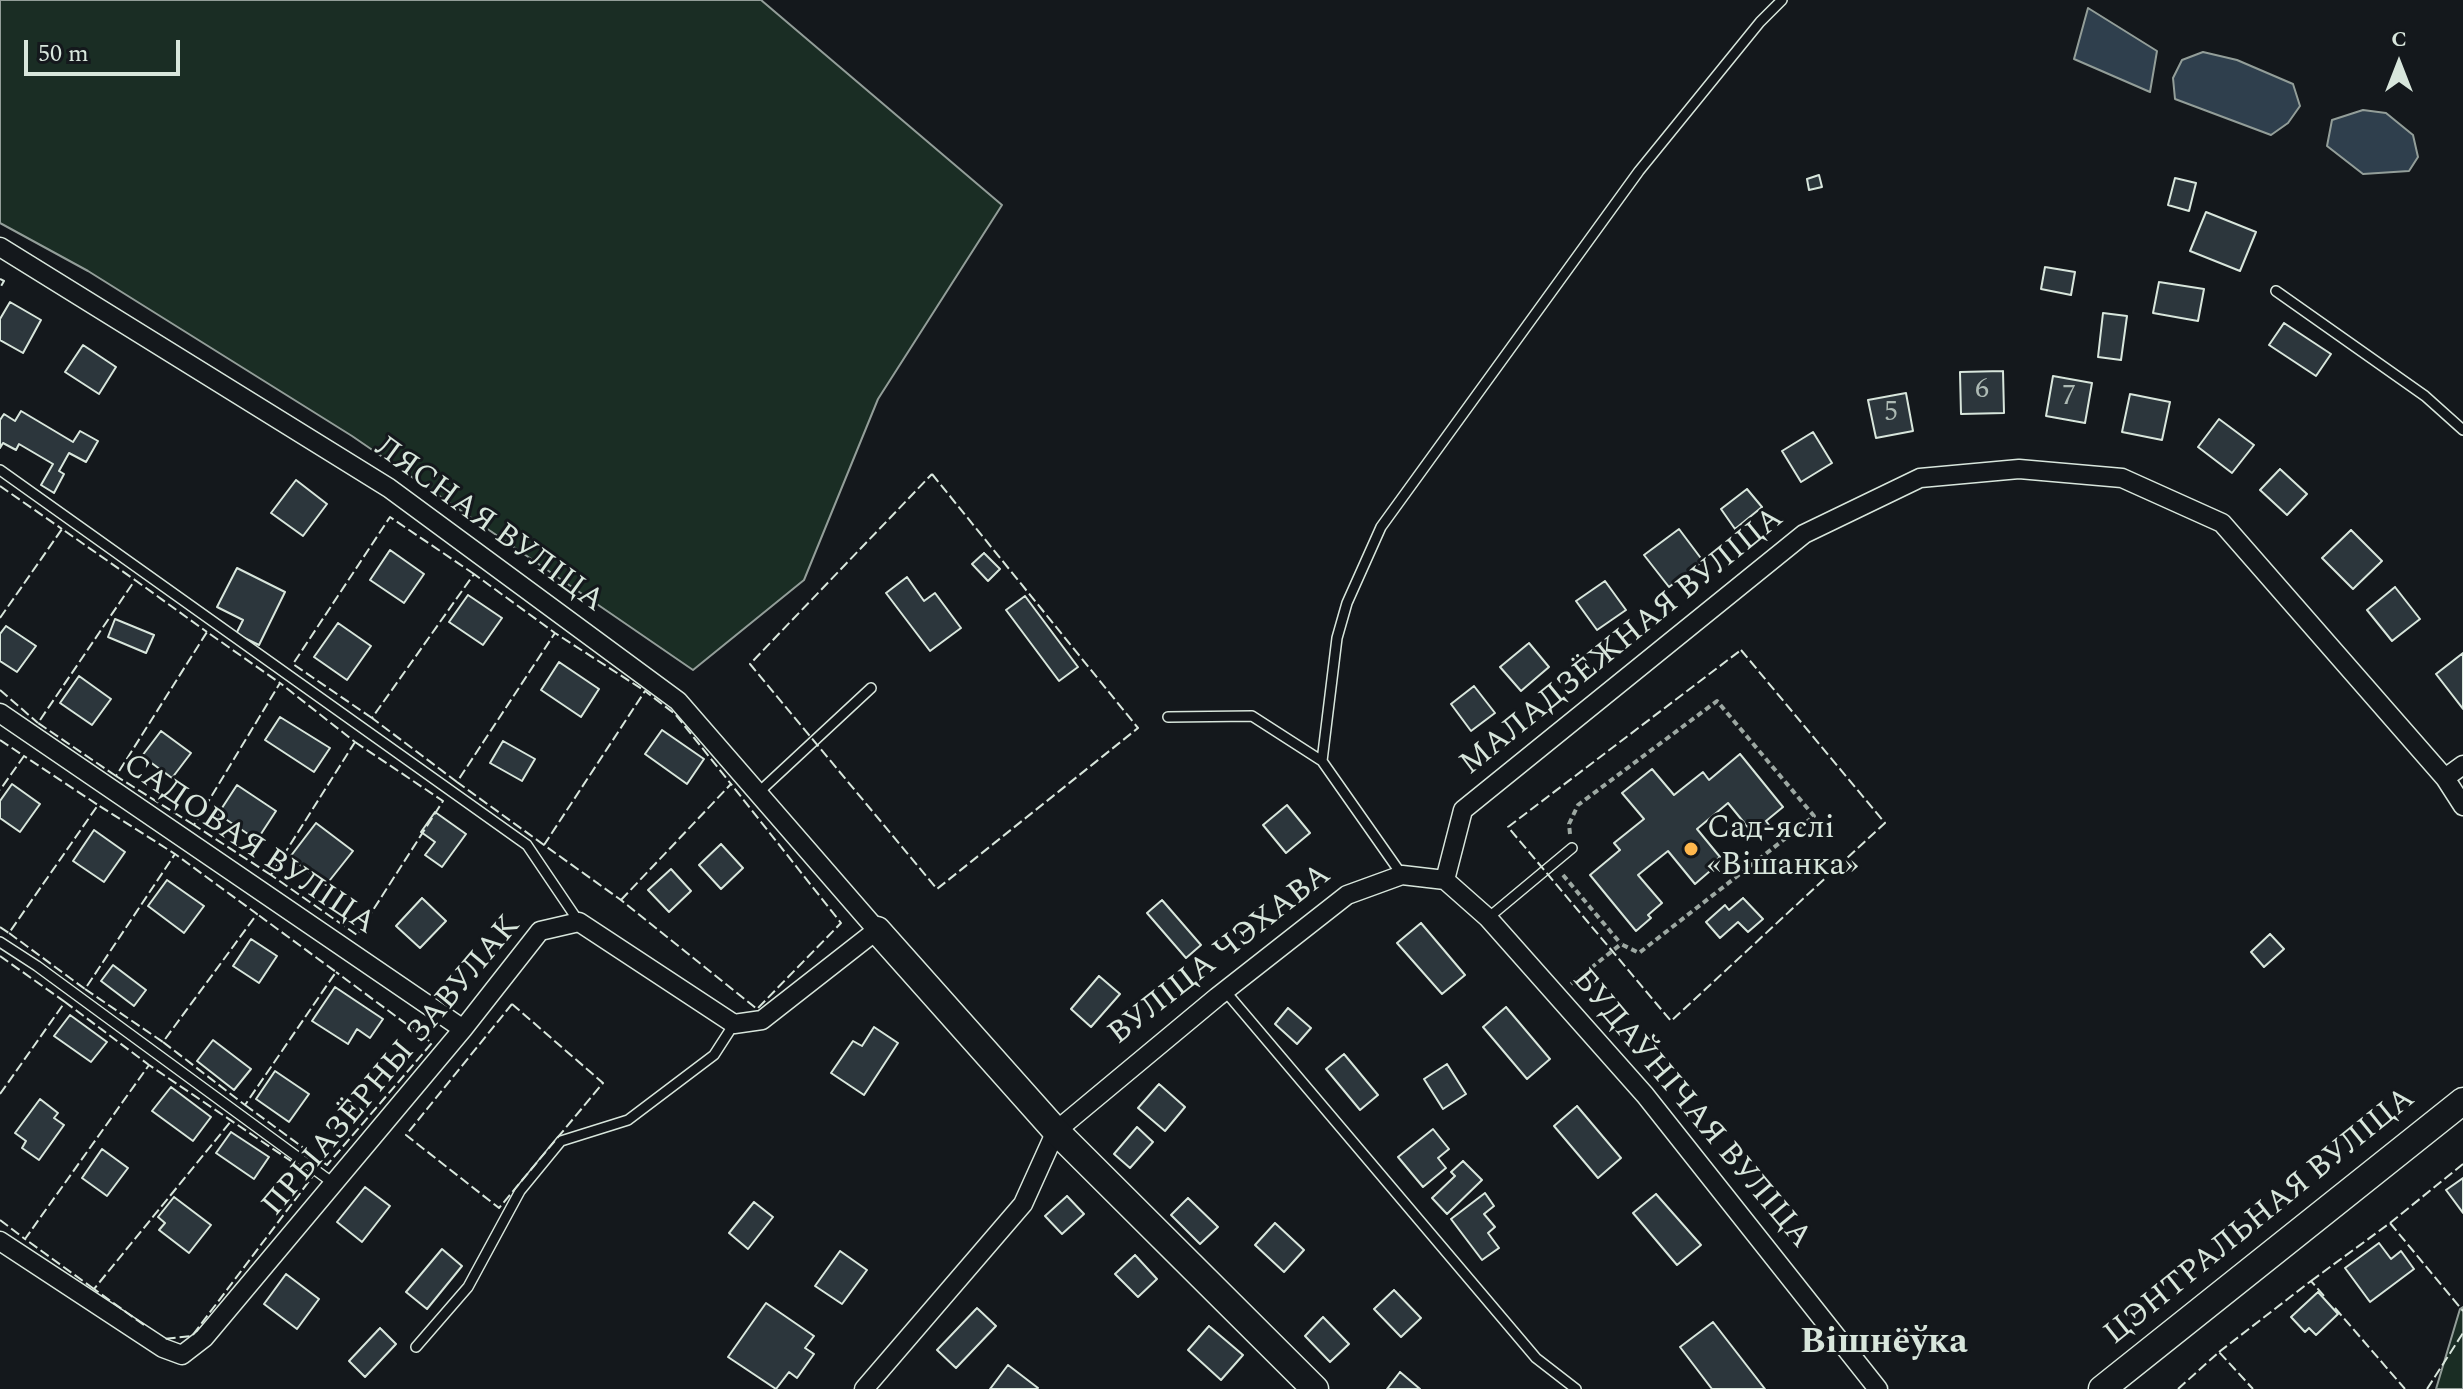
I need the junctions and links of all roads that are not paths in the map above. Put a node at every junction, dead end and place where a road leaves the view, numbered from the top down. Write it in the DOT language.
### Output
graph roads {
  1 [pos="1782,0"];
  2 [pos="0,247"];
  3 [pos="2276,291"];
  4 [pos="2463,430"];
  5 [pos="0,470"];
  6 [pos="871,688"];
  7 [pos="0,713"];
  8 [pos="1168,717"];
  9 [pos="1322,761"];
  10 [pos="2463,765"];
  11 [pos="2445,778"];
  12 [pos="759,792"];
  13 [pos="2463,806"];
  14 [pos="1572,848"];
  15 [pos="1402,875"];
  16 [pos="1445,880"];
  17 [pos="1488,918"];
  18 [pos="579,922"];
  19 [pos="877,930"];
  20 [pos="0,942"];
  21 [pos="1225,991"];
  22 [pos="734,1024"];
  23 [pos="463,1029"];
  24 [pos="2463,1101"];
  25 [pos="1056,1131"];
  26 [pos="333,1183"];
  27 [pos="0,1241"];
  28 [pos="416,1347"];
  29 [pos="864,1389"];
  30 [pos="1315,1389"];
  31 [pos="1576,1389"];
  32 [pos="1878,1389"];
  33 [pos="2102,1389"];
  1 -- 9 [label="lane"];
  2 -- 12 [label="street, ЛЯСНАЯ ВУЛІЦА"];
  3 -- 4 [label="lane"];
  5 -- 18 [label="lane"];
  6 -- 12 [label="lane"];
  7 -- 23 [label="street, САДОВАЯ ВУЛІЦА"];
  8 -- 9 [label="lane"];
  9 -- 15 [label="lane"];
  10 -- 11 [label="street"];
  11 -- 13 [label="street, МАЛАДЗЁЖНАЯ ВУЛІЦА"];
  11 -- 16 [label="street, МАЛАДЗЁЖНАЯ ВУЛІЦА"];
  12 -- 19 [label="street, ЛЯСНАЯ ВУЛІЦА"];
  14 -- 17 [label="lane"];
  15 -- 16 [label="street, ВУЛІЦА ЧЭХАВА"];
  15 -- 21 [label="street, ВУЛІЦА ЧЭХАВА"];
  16 -- 17 [label="street, БУДАЎНІЧАЯ ВУЛІЦА"];
  17 -- 32 [label="street, БУДАЎНІЧАЯ ВУЛІЦА"];
  18 -- 22 [label="street"];
  18 -- 23 [label="street, ПРЫАЗЁРНЫ ЗАВУЛАК"];
  19 -- 22 [label="street"];
  19 -- 25 [label="street"];
  20 -- 26 [label="lane"];
  21 -- 25 [label="street, ВУЛІЦА ЧЭХАВА"];
  21 -- 31 [label="lane"];
  22 -- 28 [label="lane"];
  23 -- 26 [label="street, ПРЫАЗЁРНЫ ЗАВУЛАК"];
  24 -- 33 [label="street, ЦЭНТРАЛЬНАЯ ВУЛІЦА"];
  25 -- 29 [label="street, ВУЛІЦА ЧЭХАВА"];
  25 -- 30 [label="street"];
  26 -- 27 [label="street, ПРЫАЗЁРНЫ ЗАВУЛАК"];
}
